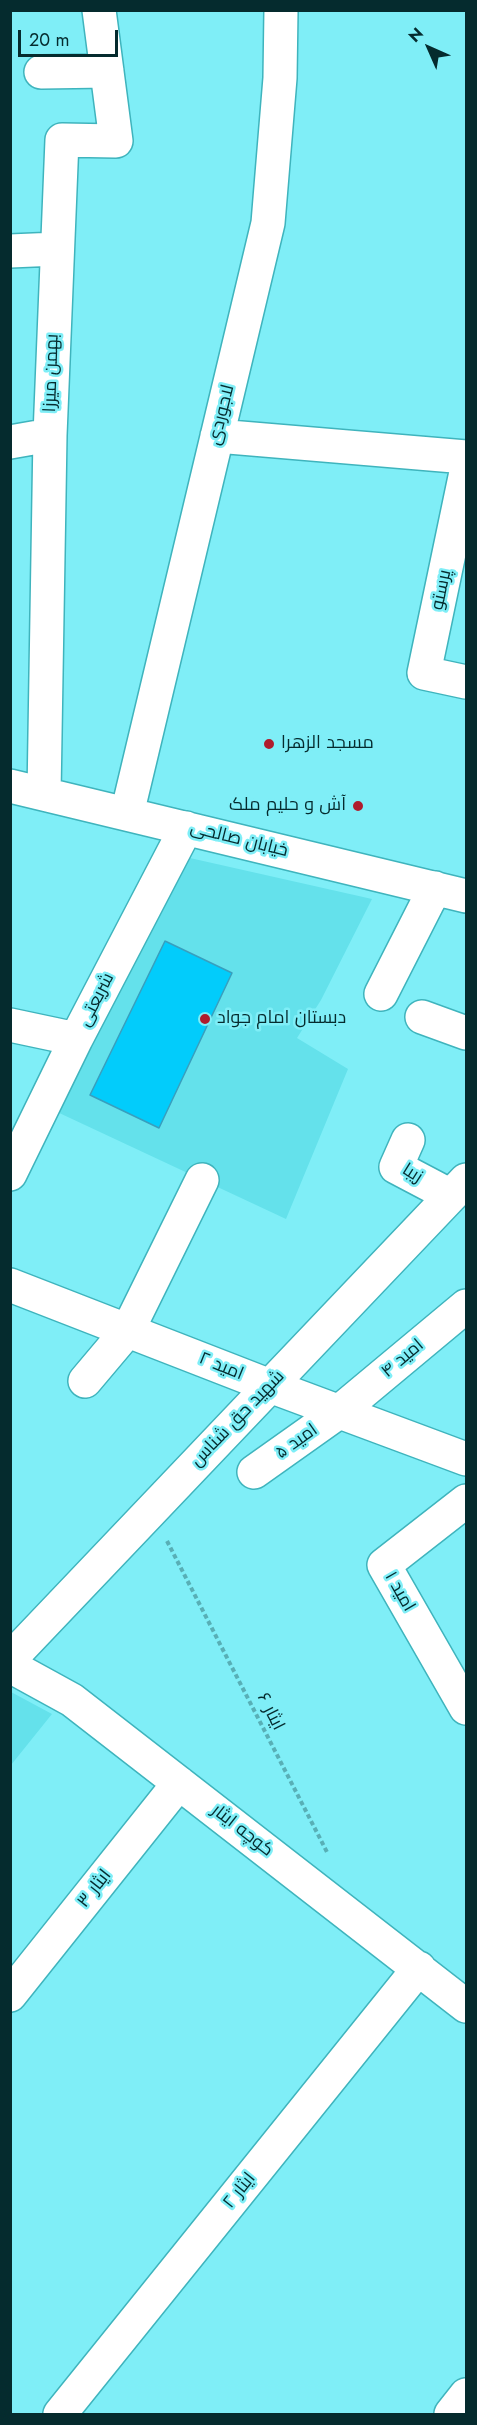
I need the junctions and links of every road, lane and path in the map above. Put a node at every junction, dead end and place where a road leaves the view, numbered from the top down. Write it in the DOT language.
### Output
graph roads {
  1 [pos="99,10"];
  2 [pos="281,10"];
  3 [pos="107,70"];
  4 [pos="41,72"];
  5 [pos="57,249"];
  6 [pos="10,251"];
  7 [pos="50,435"];
  8 [pos="216,436"];
  9 [pos="10,442"];
  10 [pos="466,457"];
  11 [pos="466,472"];
  12 [pos="466,682"];
  13 [pos="10,786"];
  14 [pos="44,794"];
  15 [pos="127,814"];
  16 [pos="186,828"];
  17 [pos="435,888"];
  18 [pos="466,896"];
  19 [pos="381,994"];
  20 [pos="422,1017"];
  21 [pos="10,1025"];
  22 [pos="466,1033"];
  23 [pos="76,1039"];
  24 [pos="408,1140"];
  25 [pos="10,1174"];
  26 [pos="202,1180"];
  27 [pos="459,1188"];
  28 [pos="10,1285"];
  29 [pos="466,1306"];
  30 [pos="128,1330"];
  31 [pos="85,1381"];
  32 [pos="270,1386"];
  33 [pos="340,1411"];
  34 [pos="466,1459"];
  35 [pos="254,1472"];
  36 [pos="466,1501"];
  37 [pos="151,1511"];
  38 [pos="10,1659"];
  39 [pos="10,1666"];
  40 [pos="466,1708"];
  41 [pos="179,1783"];
  42 [pos="332,1862"];
  43 [pos="419,1968"];
  44 [pos="10,1995"];
  45 [pos="466,2006"];
  46 [pos="466,2395"];
  47 [pos="60,2415"];
  48 [pos="451,2415"];
  1 -- 3 [label="street, بهمن میرزا"];
  2 -- 8 [label="street, لاجوردی"];
  3 -- 4 [label="street"];
  3 -- 5 [label="street, بهمن میرزا"];
  5 -- 6 [label="street"];
  5 -- 7 [label="street, بهمن میرزا"];
  7 -- 9 [label="street"];
  7 -- 14 [label="street, بهمن میرزا"];
  8 -- 10 [label="street"];
  8 -- 15 [label="street, لاجوردی"];
  11 -- 12 [label="street, پرستو"];
  13 -- 14 [label="street, خیابان صالحی"];
  14 -- 15 [label="street, خیابان صالحی"];
  15 -- 16 [label="street, خیابان صالحی"];
  16 -- 17 [label="street, خیابان صالحی"];
  16 -- 23 [label="street, شریعتی"];
  17 -- 18 [label="street, خیابان صالحی"];
  17 -- 19 [label="street"];
  20 -- 22 [label="street"];
  21 -- 23 [label="street"];
  23 -- 25 [label="street, شریعتی"];
  24 -- 27 [label="street, زیبا"];
  26 -- 30 [label="street"];
  27 -- 32 [label="street, شهید حق شناس"];
  28 -- 30 [label="street, امید ۲"];
  29 -- 33 [label="street, امید ۴"];
  30 -- 31 [label="street"];
  30 -- 32 [label="street, امید ۲"];
  32 -- 33 [label="street, امید ۲"];
  32 -- 37 [label="street, شهید حق شناس"];
  33 -- 34 [label="street, امید ۲"];
  33 -- 35 [label="street, امید ۵"];
  36 -- 40 [label="street, امید ۱"];
  37 -- 38 [label="street, شهید حق شناس"];
  37 -- 42 [label="path, ایثار ۶"];
  39 -- 41 [label="street, کوچه ایثار"];
  41 -- 43 [label="street, کوچه ایثار"];
  41 -- 44 [label="street, ایثار ۳"];
  43 -- 45 [label="street, کوچه ایثار"];
  43 -- 47 [label="street, ایثار ۲"];
  46 -- 48 [label="street"];
}
